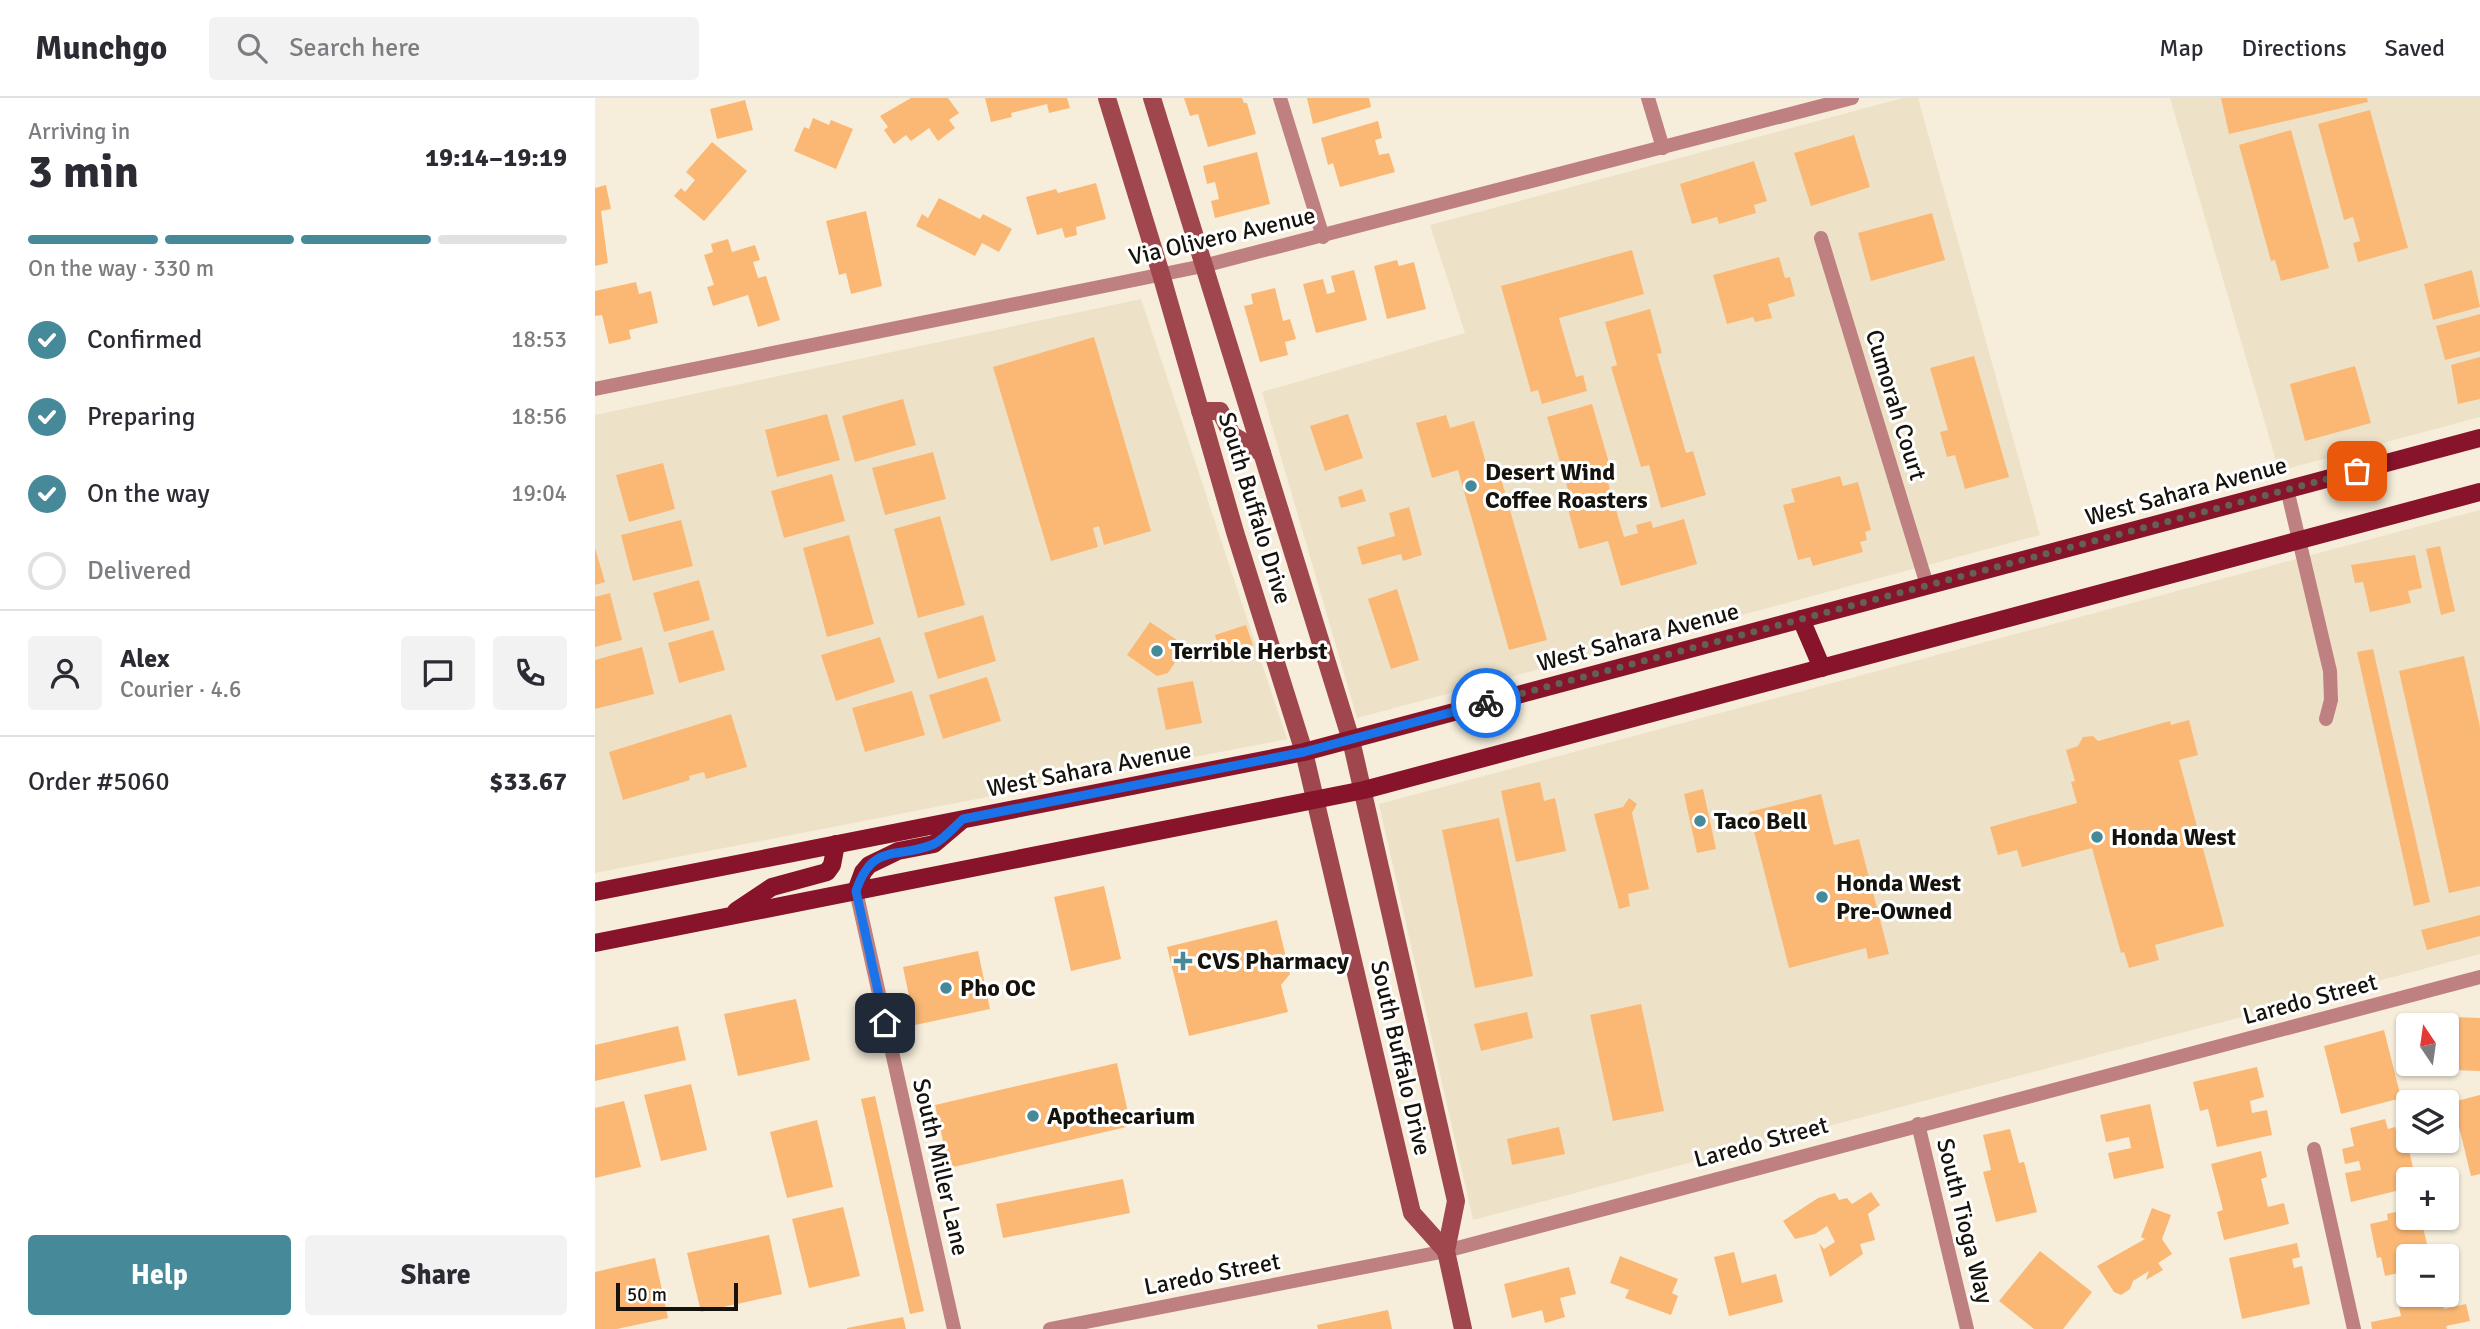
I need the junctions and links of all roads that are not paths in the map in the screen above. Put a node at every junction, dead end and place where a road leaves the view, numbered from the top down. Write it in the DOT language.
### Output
graph roads {
  1 [pos="1107,98"];
  2 [pos="1152,98"];
  3 [pos="1280,98"];
  4 [pos="1648,98"];
  5 [pos="1852,98"];
  6 [pos="1795,105"];
  7 [pos="1663,148"];
  8 [pos="1323,237"];
  9 [pos="1821,238"];
  10 [pos="1203,266"];
  11 [pos="1161,274"];
  12 [pos="595,388"];
  13 [pos="1200,411"];
  14 [pos="2480,438"];
  15 [pos="1262,453"];
  16 [pos="2287,489"];
  17 [pos="2480,492"];
  18 [pos="2299,540"];
  19 [pos="1927,585"];
  20 [pos="1801,619"];
  21 [pos="1822,668"];
  22 [pos="2326,719"];
  23 [pos="1351,740"];
  24 [pos="1304,752"];
  25 [pos="1364,790"];
  26 [pos="1316,800"];
  27 [pos="963,819"];
  28 [pos="836,844"];
  29 [pos="856,891"];
  30 [pos="595,892"];
  31 [pos="727,916"];
  32 [pos="595,943"];
  33 [pos="2480,977"];
  34 [pos="1918,1124"];
  35 [pos="2314,1149"];
  36 [pos="1446,1251"];
  37 [pos="954,1329"];
  38 [pos="1049,1329"];
  39 [pos="1463,1329"];
  40 [pos="1967,1329"];
  41 [pos="2354,1329"];
  1 -- 11 [label="main road, South Buffalo Drive"];
  2 -- 10 [label="main road, South Buffalo Drive"];
  3 -- 8 [label="street"];
  4 -- 7 [label="street"];
  5 -- 6 [label="street, Via Olivero Avenue"];
  6 -- 7 [label="street, Via Olivero Avenue"];
  7 -- 8 [label="street, Via Olivero Avenue"];
  8 -- 10 [label="street, Via Olivero Avenue"];
  9 -- 19 [label="street, Cumorah Court"];
  10 -- 11 [label="street, Via Olivero Avenue"];
  10 -- 15 [label="main road, South Buffalo Drive"];
  11 -- 12 [label="street, Via Olivero Avenue"];
  11 -- 13 [label="main road, South Buffalo Drive"];
  13 -- 15 [label="main road"];
  13 -- 24 [label="main road, South Buffalo Drive"];
  14 -- 16 [label="main road, West Sahara Avenue"];
  15 -- 23 [label="main road, South Buffalo Drive"];
  16 -- 18 [label="street"];
  16 -- 19 [label="main road, West Sahara Avenue"];
  17 -- 18 [label="main road"];
  18 -- 21 [label="main road"];
  18 -- 22 [label="street"];
  19 -- 20 [label="main road, West Sahara Avenue"];
  20 -- 21 [label="main road"];
  20 -- 23 [label="main road, West Sahara Avenue"];
  21 -- 25 [label="main road"];
  23 -- 24 [label="main road, West Sahara Avenue"];
  23 -- 25 [label="main road, South Buffalo Drive"];
  24 -- 26 [label="main road, South Buffalo Drive"];
  24 -- 27 [label="main road, West Sahara Avenue"];
  25 -- 26 [label="main road"];
  25 -- 36 [label="main road, South Buffalo Drive"];
  26 -- 29 [label="main road"];
  26 -- 36 [label="main road, South Buffalo Drive"];
  27 -- 28 [label="main road, West Sahara Avenue"];
  27 -- 29 [label="main road"];
  28 -- 30 [label="main road, West Sahara Avenue"];
  28 -- 31 [label="main road"];
  29 -- 31 [label="main road"];
  29 -- 37 [label="street, South Miller Lane"];
  31 -- 32 [label="main road"];
  33 -- 34 [label="street, Laredo Street"];
  34 -- 36 [label="street, Laredo Street"];
  34 -- 40 [label="street, South Tioga Way"];
  35 -- 41 [label="street"];
  36 -- 38 [label="street, Laredo Street"];
  36 -- 39 [label="main road, South Buffalo Drive"];
}
